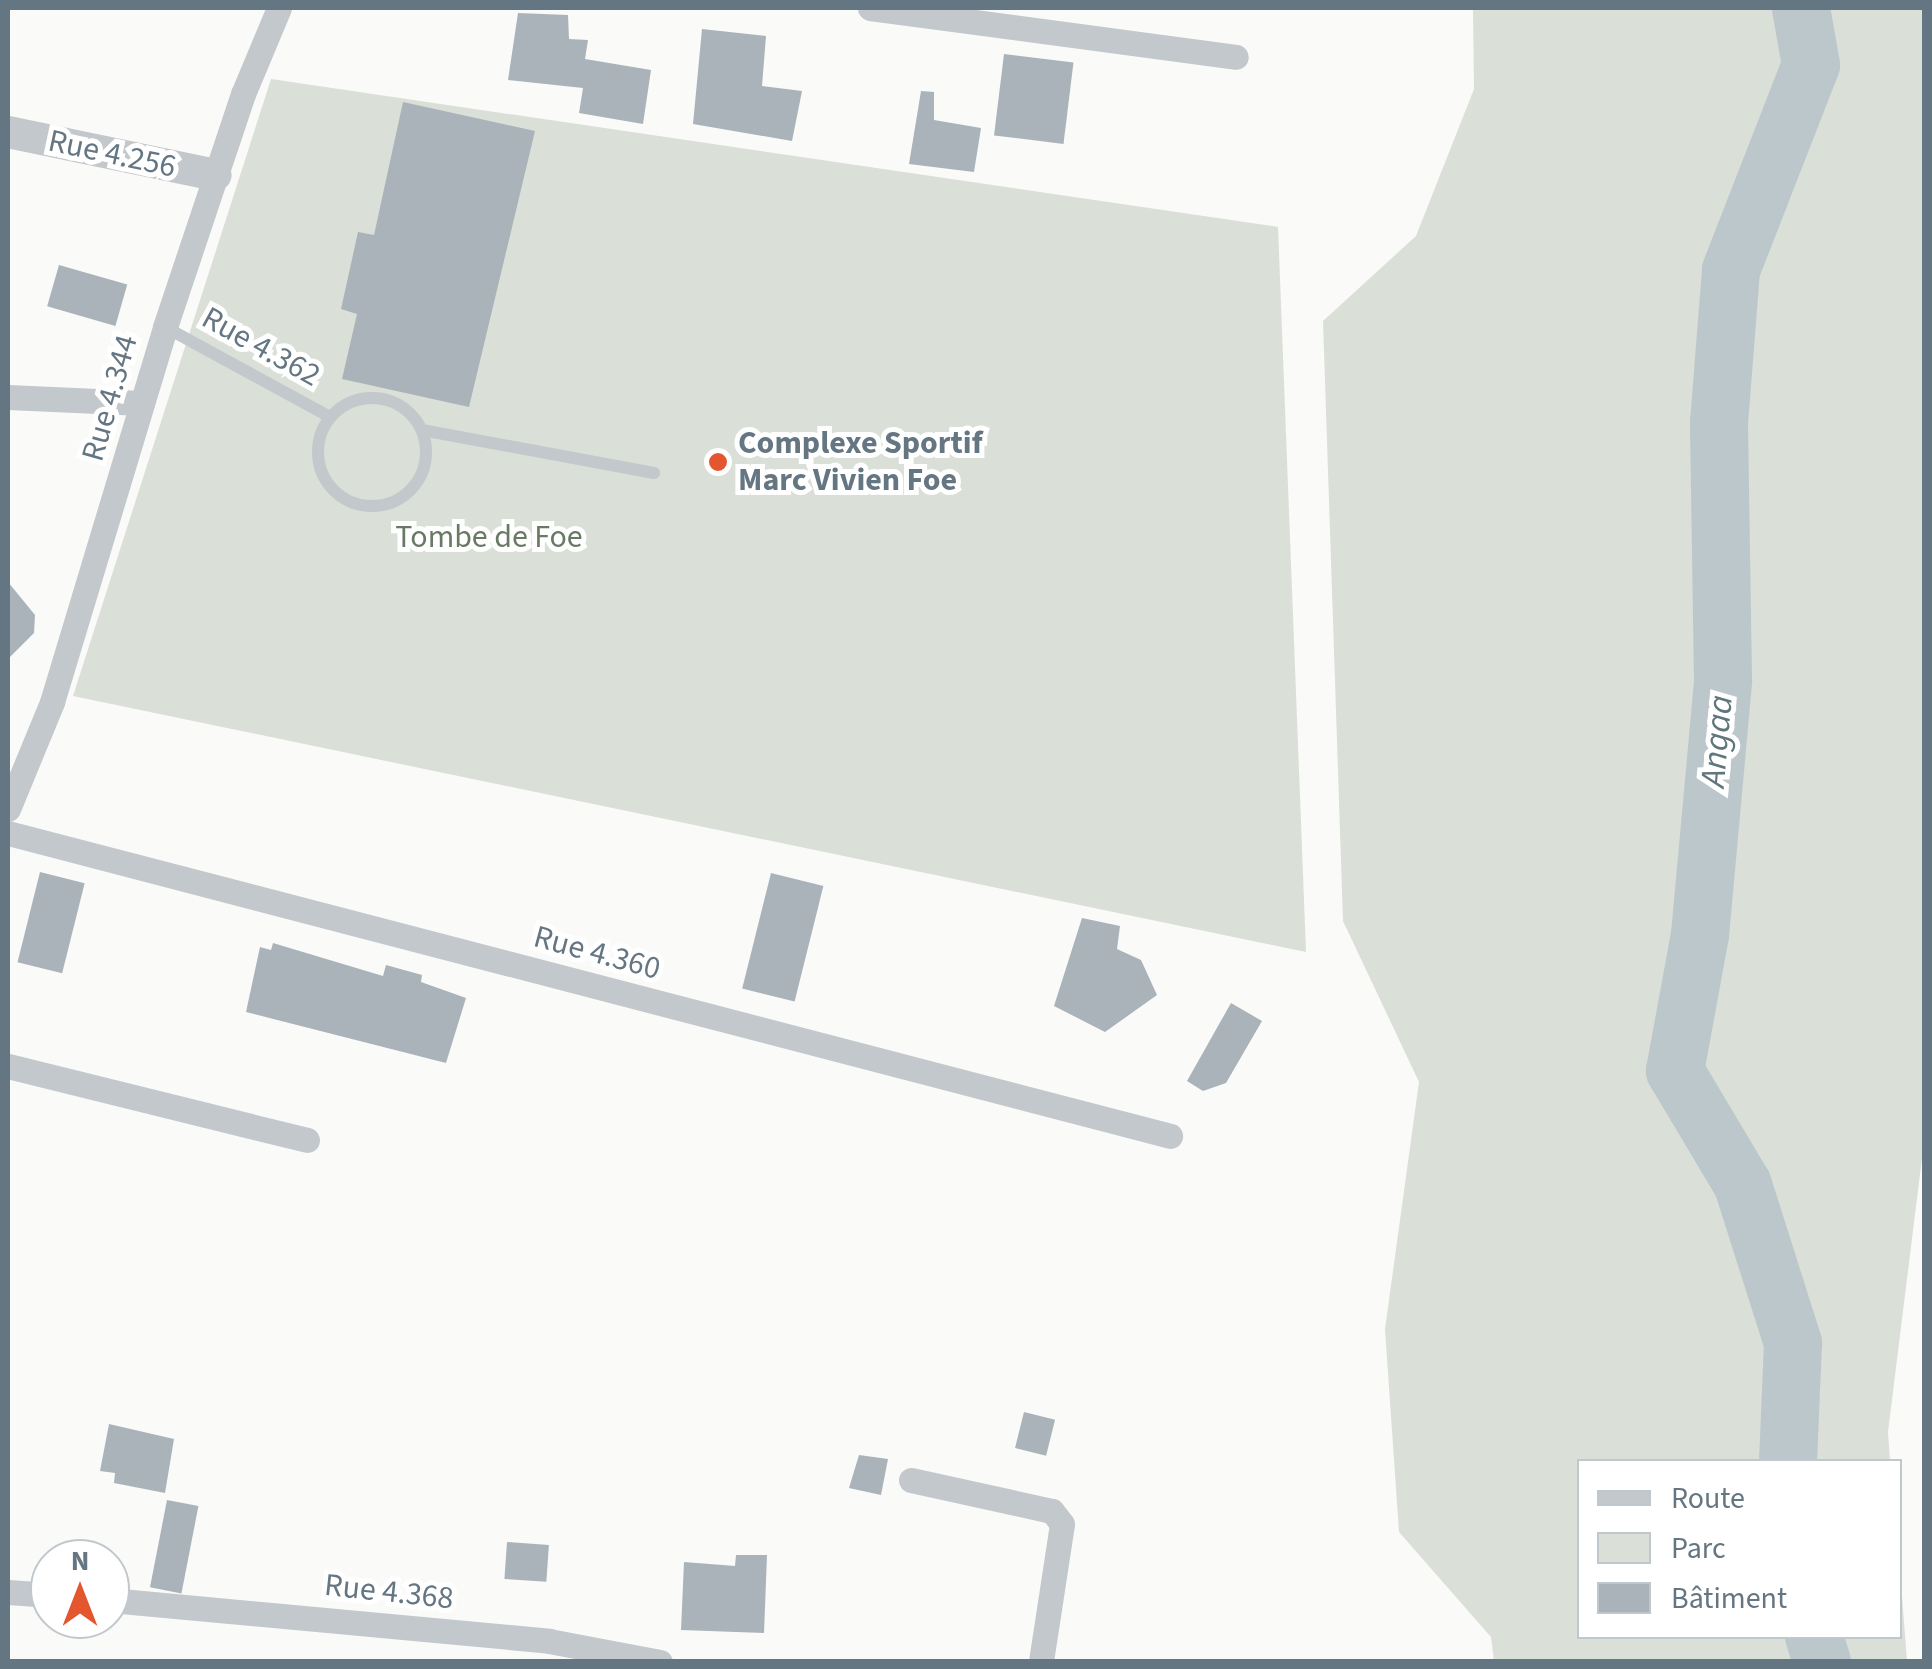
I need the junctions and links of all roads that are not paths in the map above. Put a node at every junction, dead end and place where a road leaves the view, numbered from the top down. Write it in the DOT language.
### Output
graph roads {
  1 [pos="279,8"];
  2 [pos="870,8"];
  3 [pos="1236,57"];
  4 [pos="8,132"];
  5 [pos="216,175"];
  6 [pos="165,326"];
  7 [pos="8,396"];
  8 [pos="142,403"];
  9 [pos="330,417"];
  10 [pos="422,430"];
  11 [pos="654,473"];
  12 [pos="8,809"];
  13 [pos="8,833"];
  14 [pos="8,1066"];
  15 [pos="1170,1136"];
  16 [pos="307,1140"];
  17 [pos="911,1480"];
  18 [pos="130,1602"];
  19 [pos="660,1662"];
  20 [pos="1041,1662"];
  1 -- 5 [label="street, Rue 4.344"];
  2 -- 3 [label="street"];
  4 -- 5 [label="street, Rue 4.256"];
  5 -- 6 [label="street, Rue 4.344"];
  6 -- 8 [label="street, Rue 4.344"];
  6 -- 9 [label="lane, Rue 4.362"];
  7 -- 8 [label="street"];
  8 -- 12 [label="street, Rue 4.344"];
  9 -- 10 [label="lane"];
  9 -- 10 [label="lane"];
  10 -- 11 [label="lane"];
  13 -- 15 [label="street, Rue 4.360"];
  14 -- 16 [label="street"];
  17 -- 20 [label="street"];
  18 -- 19 [label="street, Rue 4.368"];
}
